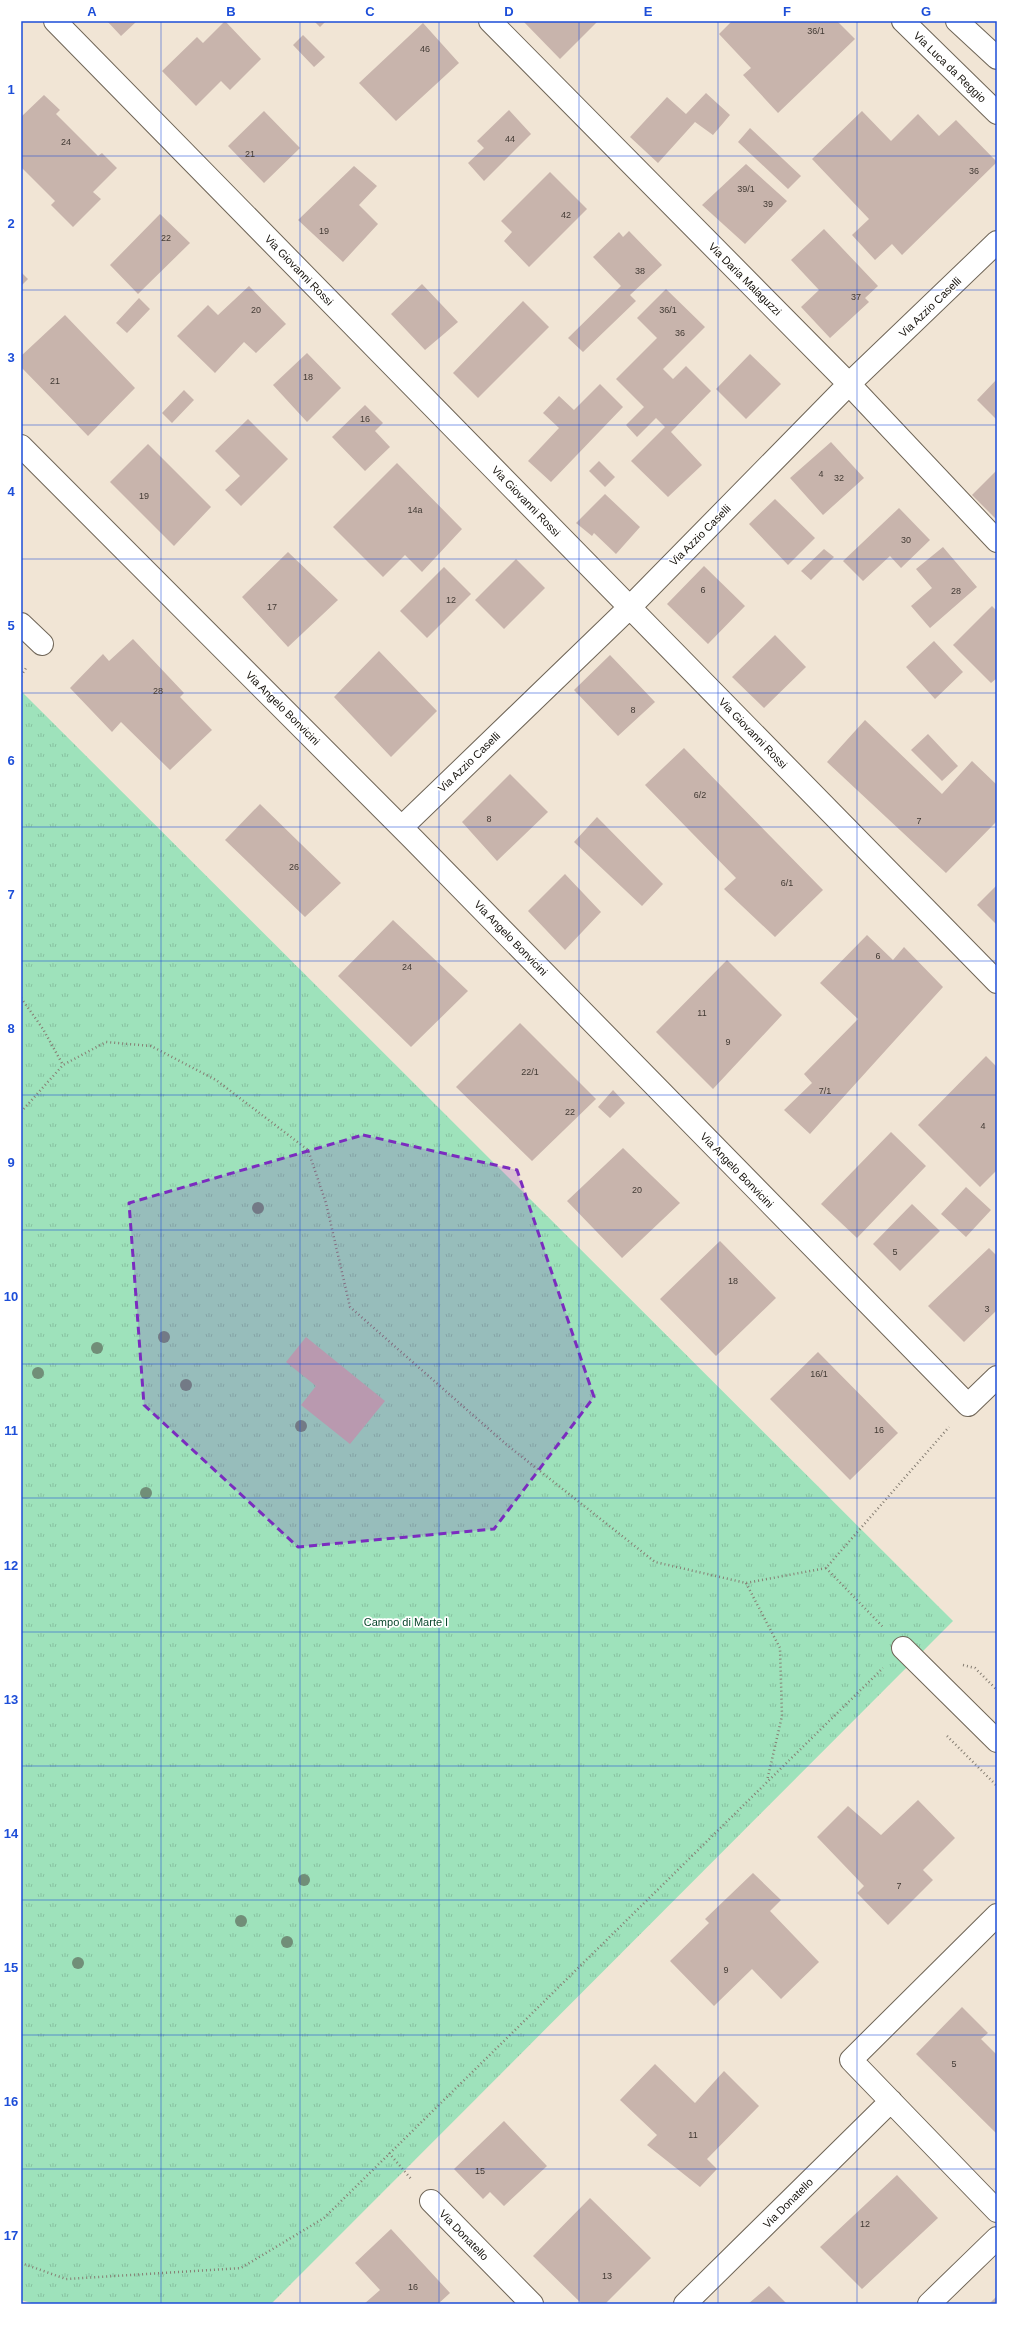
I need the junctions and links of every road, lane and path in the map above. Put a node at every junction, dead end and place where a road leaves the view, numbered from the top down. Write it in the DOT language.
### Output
graph roads {
  1 [pos="55,21"];
  2 [pos="490,21"];
  3 [pos="903,21"];
  4 [pos="957,21"];
  5 [pos="997,58"];
  6 [pos="997,113"];
  7 [pos="997,242"];
  8 [pos="849,384"];
  9 [pos="21,446"];
  10 [pos="997,541"];
  11 [pos="630,607"];
  12 [pos="21,624"];
  13 [pos="42,644"];
  14 [pos="402,827"];
  15 [pos="997,982"];
  16 [pos="21,998"];
  17 [pos="63,1065"];
  18 [pos="21,1112"];
  19 [pos="997,1377"];
  20 [pos="968,1405"];
  21 [pos="826,1568"];
  22 [pos="746,1583"];
  23 [pos="903,1648"];
  24 [pos="873,1678"];
  25 [pos="997,1741"];
  26 [pos="767,1781"];
  27 [pos="997,1915"];
  28 [pos="891,2101"];
  29 [pos="389,2153"];
  30 [pos="430,2201"];
  31 [pos="997,2211"];
  32 [pos="997,2238"];
  33 [pos="21,2263"];
  34 [pos="532,2304"];
  35 [pos="685,2304"];
  36 [pos="929,2304"];
  1 -- 11 [label="street, Via Giovanni Rossi"];
  2 -- 8 [label="street, Via Daria Malaguzzi"];
  3 -- 6 [label="street, Via Luca da Reggio"];
  4 -- 5 [label="street"];
  7 -- 8 [label="street, Via Azzio Caselli"];
  8 -- 10 [label="street, Via Daria Malaguzzi"];
  8 -- 11 [label="street, Via Azzio Caselli"];
  9 -- 14 [label="street, Via Angelo Bonvicini"];
  11 -- 14 [label="street, Via Azzio Caselli"];
  11 -- 15 [label="street, Via Giovanni Rossi"];
  12 -- 13 [label="street"];
  14 -- 20 [label="street, Via Angelo Bonvicini"];
  16 -- 17 [label="path"];
  17 -- 18 [label="path"];
  17 -- 22 [label="path"];
  19 -- 20 [label="street"];
  20 -- 21 [label="path"];
  21 -- 22 [label="path"];
  21 -- 23 [label="path"];
  22 -- 26 [label="path"];
  23 -- 25 [label="street"];
  24 -- 26 [label="path"];
  26 -- 29 [label="path"];
  27 -- 28 [label="street"];
  28 -- 31 [label="street"];
  28 -- 35 [label="street, Via Donatello"];
  29 -- 30 [label="path"];
  29 -- 33 [label="path"];
  30 -- 34 [label="street, Via Donatello"];
  32 -- 36 [label="street"];
}
